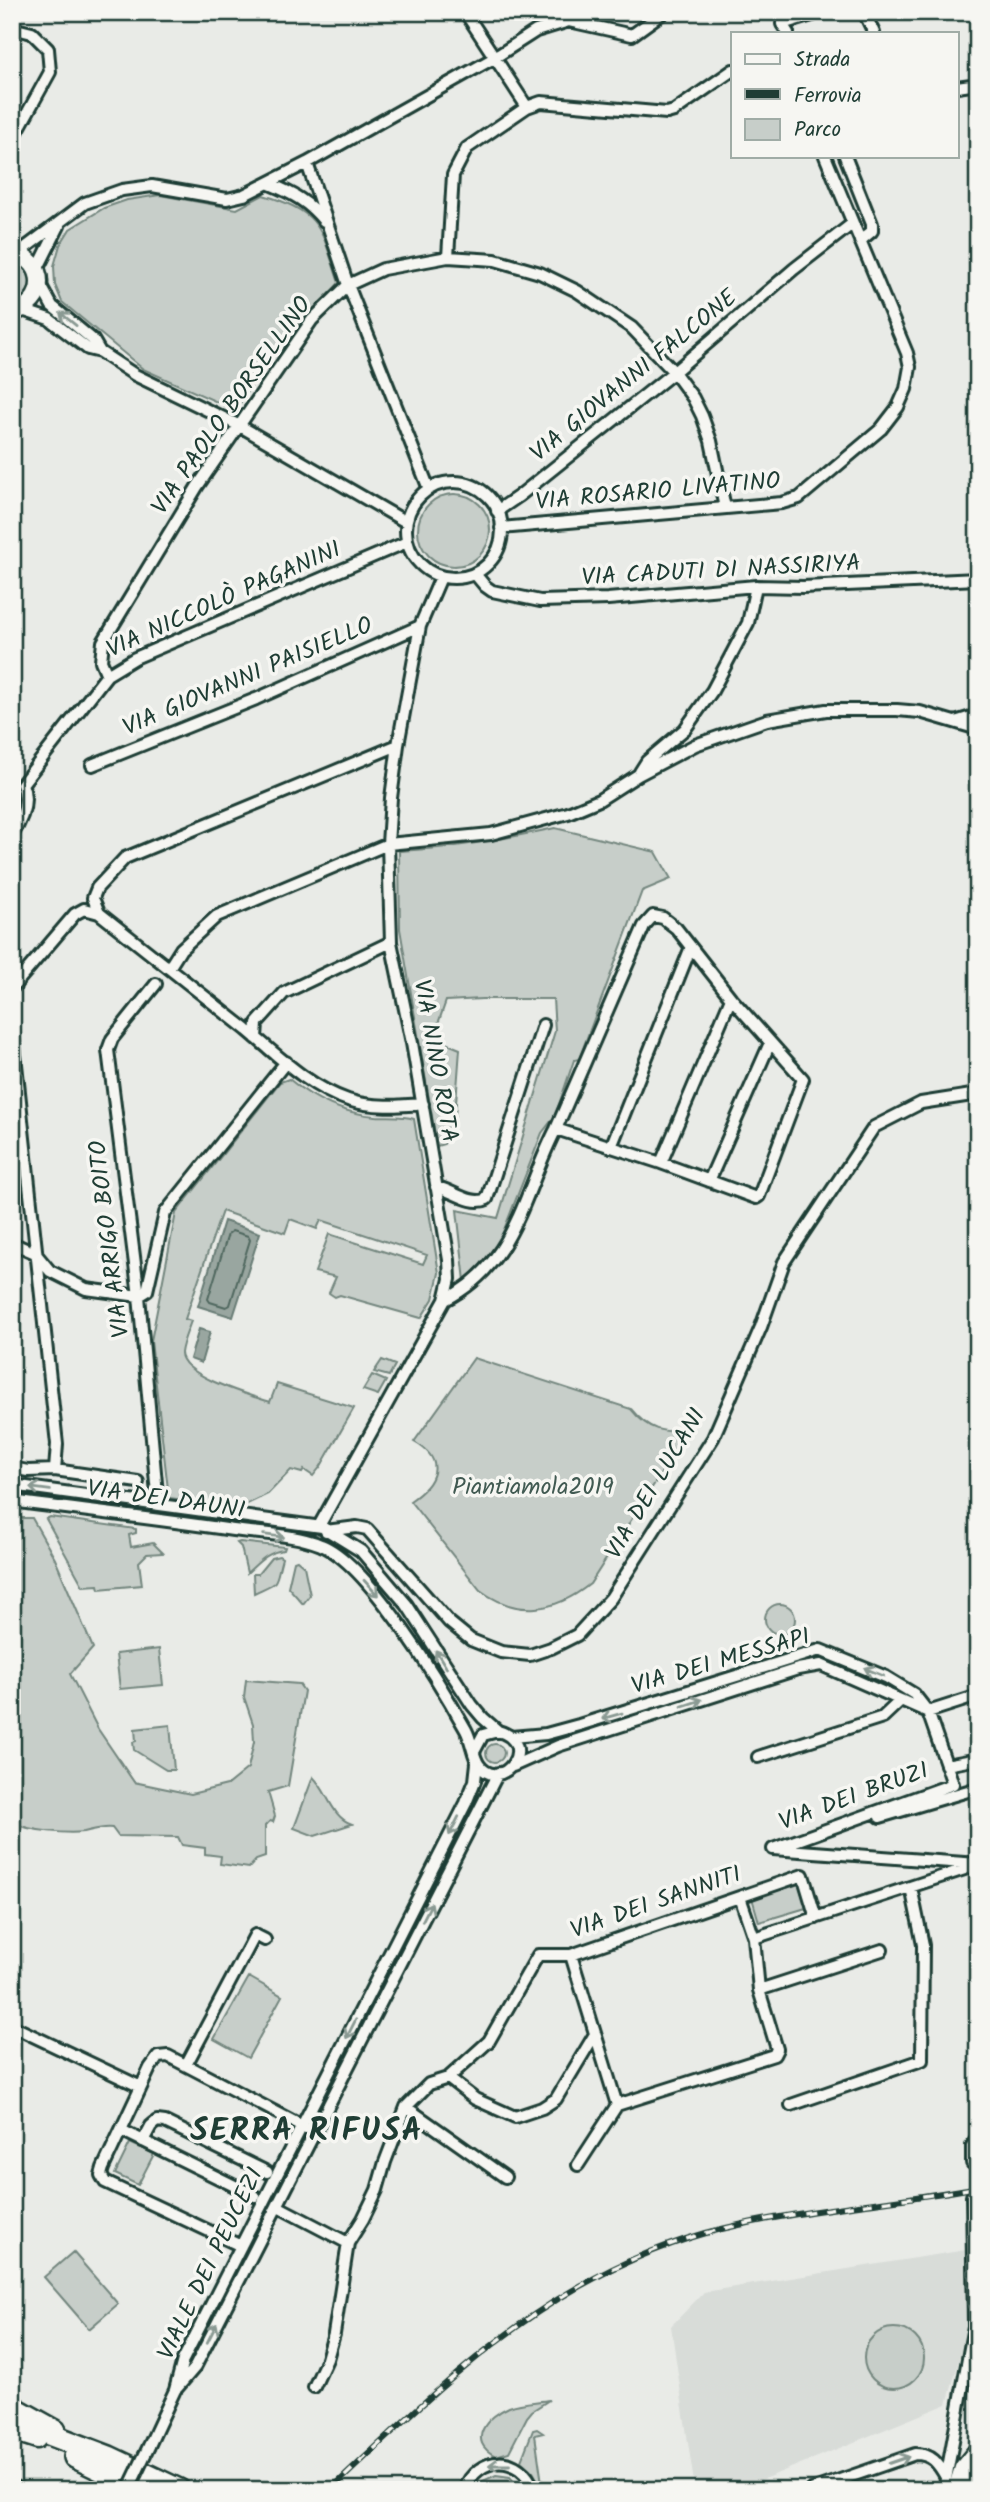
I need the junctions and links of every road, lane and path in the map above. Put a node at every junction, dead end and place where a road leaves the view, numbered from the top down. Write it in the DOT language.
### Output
graph roads {
  1 [pos="465,12"];
  2 [pos="664,12"];
  3 [pos="822,12"];
  4 [pos="864,12"];
  5 [pos="12,28"];
  6 [pos="787,32"];
  7 [pos="874,32"];
  8 [pos="494,58"];
  9 [pos="731,71"];
  10 [pos="958,87"];
  11 [pos="978,89"];
  12 [pos="527,107"];
  13 [pos="12,141"];
  14 [pos="826,158"];
  15 [pos="846,158"];
  16 [pos="307,163"];
  17 [pos="270,184"];
  18 [pos="60,224"];
  19 [pos="852,224"];
  20 [pos="330,230"];
  21 [pos="44,233"];
  22 [pos="860,241"];
  23 [pos="49,249"];
  24 [pos="15,254"];
  25 [pos="448,257"];
  26 [pos="38,277"];
  27 [pos="348,285"];
  28 [pos="17,311"];
  29 [pos="100,352"];
  30 [pos="674,372"];
  31 [pos="240,426"];
  32 [pos="429,489"];
  33 [pos="725,508"];
  34 [pos="497,511"];
  35 [pos="406,523"];
  36 [pos="501,528"];
  37 [pos="407,542"];
  38 [pos="475,574"];
  39 [pos="440,577"];
  40 [pos="978,579"];
  41 [pos="755,586"];
  42 [pos="419,626"];
  43 [pos="107,675"];
  44 [pos="978,715"];
  45 [pos="955,722"];
  46 [pos="978,729"];
  47 [pos="398,745"];
  48 [pos="92,765"];
  49 [pos="638,775"];
  50 [pos="17,782"];
  51 [pos="12,835"];
  52 [pos="388,844"];
  53 [pos="99,913"];
  54 [pos="391,942"];
  55 [pos="691,947"];
  56 [pos="169,968"];
  57 [pos="156,984"];
  58 [pos="12,988"];
  59 [pos="731,998"];
  60 [pos="543,1025"];
  61 [pos="12,1027"];
  62 [pos="256,1038"];
  63 [pos="770,1043"];
  64 [pos="286,1062"];
  65 [pos="978,1094"];
  66 [pos="423,1104"];
  67 [pos="556,1129"];
  68 [pos="611,1147"];
  69 [pos="661,1163"];
  70 [pos="709,1181"];
  71 [pos="436,1187"];
  72 [pos="12,1242"];
  73 [pos="35,1254"];
  74 [pos="139,1296"];
  75 [pos="445,1300"];
  76 [pos="12,1468"];
  77 [pos="55,1470"];
  78 [pos="138,1482"];
  79 [pos="12,1485"];
  80 [pos="12,1501"];
  81 [pos="141,1503"];
  82 [pos="158,1505"];
  83 [pos="140,1517"];
  84 [pos="357,1527"];
  85 [pos="320,1528"];
  86 [pos="317,1544"];
  87 [pos="351,1545"];
  88 [pos="762,1667"];
  89 [pos="767,1679"];
  90 [pos="712,1684"];
  91 [pos="460,1689"];
  92 [pos="717,1695"];
  93 [pos="978,1696"];
  94 [pos="447,1698"];
  95 [pos="901,1700"];
  96 [pos="928,1712"];
  97 [pos="579,1725"];
  98 [pos="498,1731"];
  99 [pos="511,1737"];
  100 [pos="583,1738"];
  101 [pos="475,1750"];
  102 [pos="758,1756"];
  103 [pos="978,1759"];
  104 [pos="477,1763"];
  105 [pos="946,1765"];
  106 [pos="512,1766"];
  107 [pos="498,1773"];
  108 [pos="978,1788"];
  109 [pos="773,1849"];
  110 [pos="911,1886"];
  111 [pos="740,1897"];
  112 [pos="816,1918"];
  113 [pos="400,1933"];
  114 [pos="754,1938"];
  115 [pos="265,1940"];
  116 [pos="413,1940"];
  117 [pos="882,1950"];
  118 [pos="571,1955"];
  119 [pos="759,1990"];
  120 [pos="365,2001"];
  121 [pos="379,2007"];
  122 [pos="12,2026"];
  123 [pos="595,2034"];
  124 [pos="186,2065"];
  125 [pos="448,2078"];
  126 [pos="141,2087"];
  127 [pos="617,2105"];
  128 [pos="790,2105"];
  129 [pos="406,2107"];
  130 [pos="302,2126"];
  131 [pos="121,2130"];
  132 [pos="315,2133"];
  133 [pos="978,2137"];
  134 [pos="143,2141"];
  135 [pos="972,2163"];
  136 [pos="578,2165"];
  137 [pos="267,2172"];
  138 [pos="505,2177"];
  139 [pos="255,2196"];
  140 [pos="972,2196"];
  141 [pos="277,2206"];
  142 [pos="244,2242"];
  143 [pos="348,2243"];
  144 [pos="258,2244"];
  145 [pos="314,2387"];
  146 [pos="175,2390"];
  147 [pos="12,2404"];
  148 [pos="12,2421"];
  149 [pos="12,2432"];
  150 [pos="37,2440"];
  151 [pos="978,2451"];
  152 [pos="109,2457"];
  153 [pos="952,2483"];
  154 [pos="12,2486"];
  155 [pos="978,2487"];
  156 [pos="22,2490"];
  157 [pos="128,2490"];
  158 [pos="143,2490"];
  159 [pos="179,2490"];
  160 [pos="464,2490"];
  161 [pos="534,2490"];
  162 [pos="811,2490"];
  163 [pos="944,2490"];
  164 [pos="972,2490"];
  1 -- 8 [label="street"];
  2 -- 8 [label="street"];
  3 -- 6 [label="street"];
  4 -- 7 [label="street"];
  5 -- 13 [label="street"];
  8 -- 12 [label="street"];
  8 -- 16 [label="street"];
  9 -- 12 [label="street"];
  10 -- 11 [label="street"];
  12 -- 25 [label="street"];
  14 -- 19 [label="street, VIA ROSARIO LIVATINO"];
  15 -- 22 [label="street"];
  16 -- 17 [label="street"];
  16 -- 20 [label="street"];
  17 -- 18 [label="street"];
  17 -- 20 [label="street"];
  18 -- 21 [label="street"];
  18 -- 23 [label="street"];
  19 -- 22 [label="street, VIA ROSARIO LIVATINO"];
  19 -- 30 [label="street, VIA GIOVANNI FALCONE"];
  20 -- 27 [label="street"];
  21 -- 23 [label="street"];
  21 -- 24 [label="street"];
  22 -- 33 [label="street, VIA ROSARIO LIVATINO"];
  23 -- 26 [label="street"];
  24 -- 26 [label="main road"];
  25 -- 27 [label="street, VIA PAOLO BORSELLINO"];
  25 -- 30 [label="street, VIA PAOLO BORSELLINO"];
  26 -- 28 [label="main road"];
  29 -- 26 [label="street, one-way"];
  27 -- 31 [label="street, VIA PAOLO BORSELLINO"];
  27 -- 32 [label="street"];
  28 -- 29 [label="street"];
  29 -- 31 [label="street"];
  30 -- 33 [label="street, VIA PAOLO BORSELLINO"];
  30 -- 34 [label="street, VIA GIOVANNI FALCONE"];
  31 -- 35 [label="street"];
  31 -- 43 [label="street, VIA PAOLO BORSELLINO"];
  32 -- 34 [label="street"];
  32 -- 35 [label="street"];
  33 -- 36 [label="street, VIA ROSARIO LIVATINO"];
  34 -- 36 [label="street"];
  35 -- 37 [label="street"];
  36 -- 38 [label="street"];
  37 -- 39 [label="street"];
  37 -- 43 [label="street, VIA NICCOLÒ PAGANINI"];
  38 -- 39 [label="street"];
  38 -- 41 [label="street, VIA CADUTI DI NASSIRIYA"];
  39 -- 42 [label="street, VIA NINO ROTA"];
  40 -- 41 [label="street, VIA CADUTI DI NASSIRIYA"];
  41 -- 49 [label="street"];
  42 -- 47 [label="street, VIA NINO ROTA"];
  42 -- 48 [label="street, VIA GIOVANNI PAISIELLO"];
  43 -- 50 [label="street, VIA NICCOLÒ PAGANINI"];
  44 -- 45 [label="street"];
  45 -- 46 [label="street"];
  45 -- 49 [label="street"];
  47 -- 52 [label="street, VIA NINO ROTA"];
  47 -- 53 [label="street"];
  49 -- 52 [label="street"];
  50 -- 51 [label="street"];
  52 -- 54 [label="street, VIA NINO ROTA"];
  52 -- 56 [label="street"];
  53 -- 56 [label="street"];
  53 -- 58 [label="street"];
  54 -- 62 [label="street"];
  54 -- 66 [label="street, VIA NINO ROTA"];
  55 -- 59 [label="street"];
  55 -- 67 [label="street"];
  55 -- 68 [label="street"];
  56 -- 62 [label="street"];
  57 -- 74 [label="street, VIA ARRIGO BOITO"];
  59 -- 63 [label="street"];
  59 -- 69 [label="street"];
  60 -- 71 [label="street"];
  61 -- 73 [label="street"];
  62 -- 64 [label="street"];
  63 -- 70 [label="street"];
  63 -- 70 [label="street"];
  64 -- 66 [label="street"];
  64 -- 74 [label="street"];
  65 -- 84 [label="street, VIA DEI LUCANI"];
  66 -- 71 [label="street, VIA NINO ROTA"];
  67 -- 68 [label="street"];
  67 -- 75 [label="street"];
  68 -- 69 [label="street"];
  69 -- 70 [label="street"];
  71 -- 75 [label="street, VIA NINO ROTA"];
  72 -- 73 [label="street"];
  73 -- 74 [label="street"];
  73 -- 77 [label="street"];
  74 -- 82 [label="street, VIA ARRIGO BOITO"];
  75 -- 85 [label="street, VIA NINO ROTA"];
  76 -- 77 [label="street"];
  77 -- 78 [label="street"];
  81 -- 79 [label="street, VIA DEI DAUNI, one-way"];
  80 -- 83 [label="street, VIA DEI DAUNI"];
  81 -- 82 [label="street, VIA DEI DAUNI"];
  81 -- 83 [label="street"];
  82 -- 85 [label="street, VIA DEI DAUNI"];
  83 -- 86 [label="street, VIA DEI DAUNI, one-way"];
  84 -- 85 [label="street"];
  84 -- 87 [label="street"];
  85 -- 86 [label="street, VIA NINO ROTA"];
  85 -- 86 [label="street"];
  85 -- 87 [label="street, VIA DEI DAUNI"];
  86 -- 94 [label="street, VIA DEI DAUNI, one-way"];
  91 -- 87 [label="street, VIA DEI DAUNI, one-way"];
  88 -- 89 [label="street"];
  88 -- 90 [label="street, VIA DEI MESSAPI"];
  96 -- 88 [label="street, VIA DEI MESSAPI, one-way"];
  89 -- 92 [label="street, VIA DEI MESSAPI"];
  89 -- 95 [label="street, VIA DEI MESSAPI"];
  90 -- 92 [label="street"];
  90 -- 97 [label="street, VIA DEI MESSAPI, one-way"];
  91 -- 94 [label="street"];
  91 -- 98 [label="street, VIA DEI DAUNI"];
  100 -- 92 [label="street, VIA DEI MESSAPI, one-way"];
  93 -- 96 [label="street"];
  94 -- 101 [label="street, VIA DEI DAUNI"];
  95 -- 96 [label="street, VIA DEI MESSAPI"];
  95 -- 102 [label="street"];
  96 -- 105 [label="street, VIA DEI BRUZI"];
  97 -- 99 [label="street, VIA DEI MESSAPI"];
  97 -- 100 [label="street"];
  98 -- 99 [label="street"];
  98 -- 101 [label="street"];
  99 -- 106 [label="street"];
  100 -- 106 [label="street, VIA DEI MESSAPI"];
  101 -- 104 [label="street"];
  103 -- 105 [label="street"];
  104 -- 107 [label="street"];
  104 -- 113 [label="street, VIALE DEI PEUCEZI, one-way"];
  105 -- 109 [label="street, VIA DEI BRUZI"];
  106 -- 107 [label="street"];
  116 -- 107 [label="street, VIALE DEI PEUCEZI, one-way"];
  108 -- 109 [label="street"];
  109 -- 110 [label="street, VIA DEI BRUZI"];
  110 -- 112 [label="street, VIA DEI BRUZI"];
  110 -- 128 [label="street"];
  111 -- 112 [label="street, VIA DEI SANNITI"];
  111 -- 114 [label="street"];
  111 -- 118 [label="street, VIA DEI SANNITI"];
  112 -- 114 [label="street, VIA DEI BRUZI"];
  113 -- 116 [label="street"];
  113 -- 120 [label="street, VIALE DEI PEUCEZI"];
  114 -- 119 [label="street"];
  115 -- 124 [label="street"];
  116 -- 121 [label="street, VIALE DEI PEUCEZI"];
  117 -- 119 [label="street"];
  118 -- 123 [label="street"];
  118 -- 125 [label="street, VIA DEI SANNITI"];
  119 -- 127 [label="street"];
  120 -- 121 [label="street"];
  120 -- 130 [label="street, VIALE DEI PEUCEZI, one-way"];
  121 -- 132 [label="street, VIALE DEI PEUCEZI"];
  122 -- 126 [label="street"];
  123 -- 125 [label="street"];
  123 -- 127 [label="street"];
  124 -- 126 [label="street"];
  124 -- 130 [label="street"];
  125 -- 129 [label="street, VIA DEI SANNITI"];
  126 -- 131 [label="street"];
  127 -- 136 [label="street"];
  129 -- 138 [label="street"];
  129 -- 143 [label="street, VIA DEI SANNITI"];
  130 -- 132 [label="street"];
  130 -- 142 [label="street, VIALE DEI PEUCEZI"];
  131 -- 134 [label="street"];
  131 -- 142 [label="street"];
  132 -- 141 [label="street, VIALE DEI PEUCEZI"];
  133 -- 135 [label="street"];
  134 -- 137 [label="street"];
  134 -- 139 [label="street"];
  140 -- 153 [label="street"];
  141 -- 143 [label="street"];
  141 -- 144 [label="street, VIALE DEI PEUCEZI"];
  142 -- 144 [label="street"];
  142 -- 146 [label="street, VIALE DEI PEUCEZI"];
  143 -- 145 [label="street, VIA DEI SANNITI"];
  146 -- 144 [label="street, VIALE DEI PEUCEZI, one-way"];
  146 -- 157 [label="street, VIALE DEI PEUCEZI, bridge"];
  147 -- 152 [label="main road"];
  148 -- 150 [label="highway"];
  148 -- 152 [label="highway"];
  149 -- 150 [label="main road"];
  150 -- 158 [label="highway"];
  151 -- 153 [label="main road"];
  152 -- 159 [label="highway"];
  162 -- 153 [label="street, one-way"];
  153 -- 163 [label="street"];
  154 -- 156 [label="street"];
  155 -- 164 [label="highway"];
  161 -- 160 [label="street, one-way"];
}
